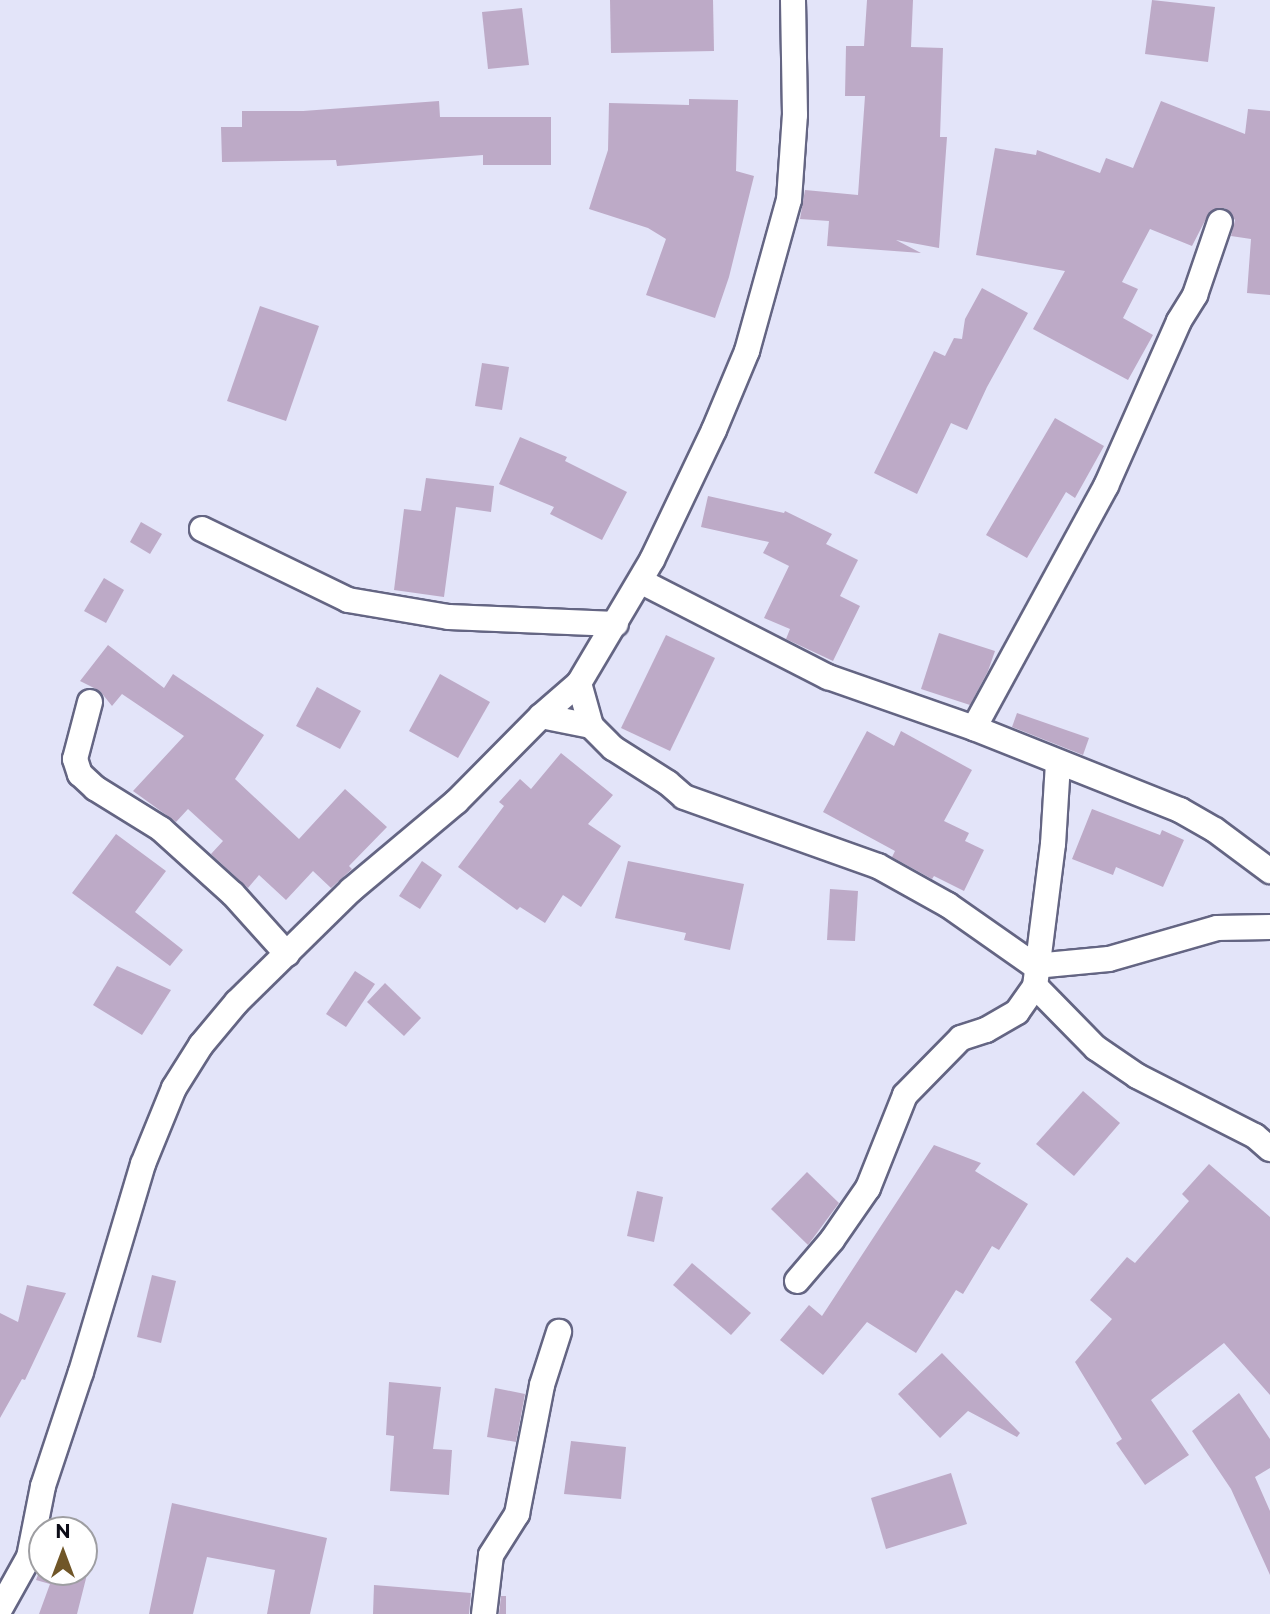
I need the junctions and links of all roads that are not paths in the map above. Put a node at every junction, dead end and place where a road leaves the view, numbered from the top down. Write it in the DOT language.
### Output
graph roads {
  1 [pos="793,0"];
  2 [pos="1220,222"];
  3 [pos="202,529"];
  4 [pos="648,571"];
  5 [pos="621,616"];
  6 [pos="579,684"];
  7 [pos="90,702"];
  8 [pos="541,716"];
  9 [pos="591,726"];
  10 [pos="974,728"];
  11 [pos="1058,763"];
  12 [pos="1270,872"];
  13 [pos="1270,927"];
  14 [pos="286,954"];
  15 [pos="1035,976"];
  16 [pos="1270,1149"];
  17 [pos="797,1281"];
  18 [pos="559,1332"];
  19 [pos="0,1609"];
  20 [pos="484,1614"];
  1 -- 4 [label="street"];
  2 -- 10 [label="street"];
  3 -- 5 [label="street"];
  4 -- 5 [label="street"];
  4 -- 10 [label="street"];
  5 -- 6 [label="street"];
  6 -- 8 [label="street"];
  6 -- 9 [label="street"];
  7 -- 14 [label="street"];
  8 -- 9 [label="street"];
  8 -- 14 [label="street"];
  9 -- 15 [label="street"];
  10 -- 11 [label="street"];
  11 -- 12 [label="street"];
  11 -- 15 [label="street"];
  13 -- 15 [label="street"];
  14 -- 19 [label="street"];
  15 -- 16 [label="street"];
  15 -- 17 [label="street"];
  18 -- 20 [label="street"];
}
